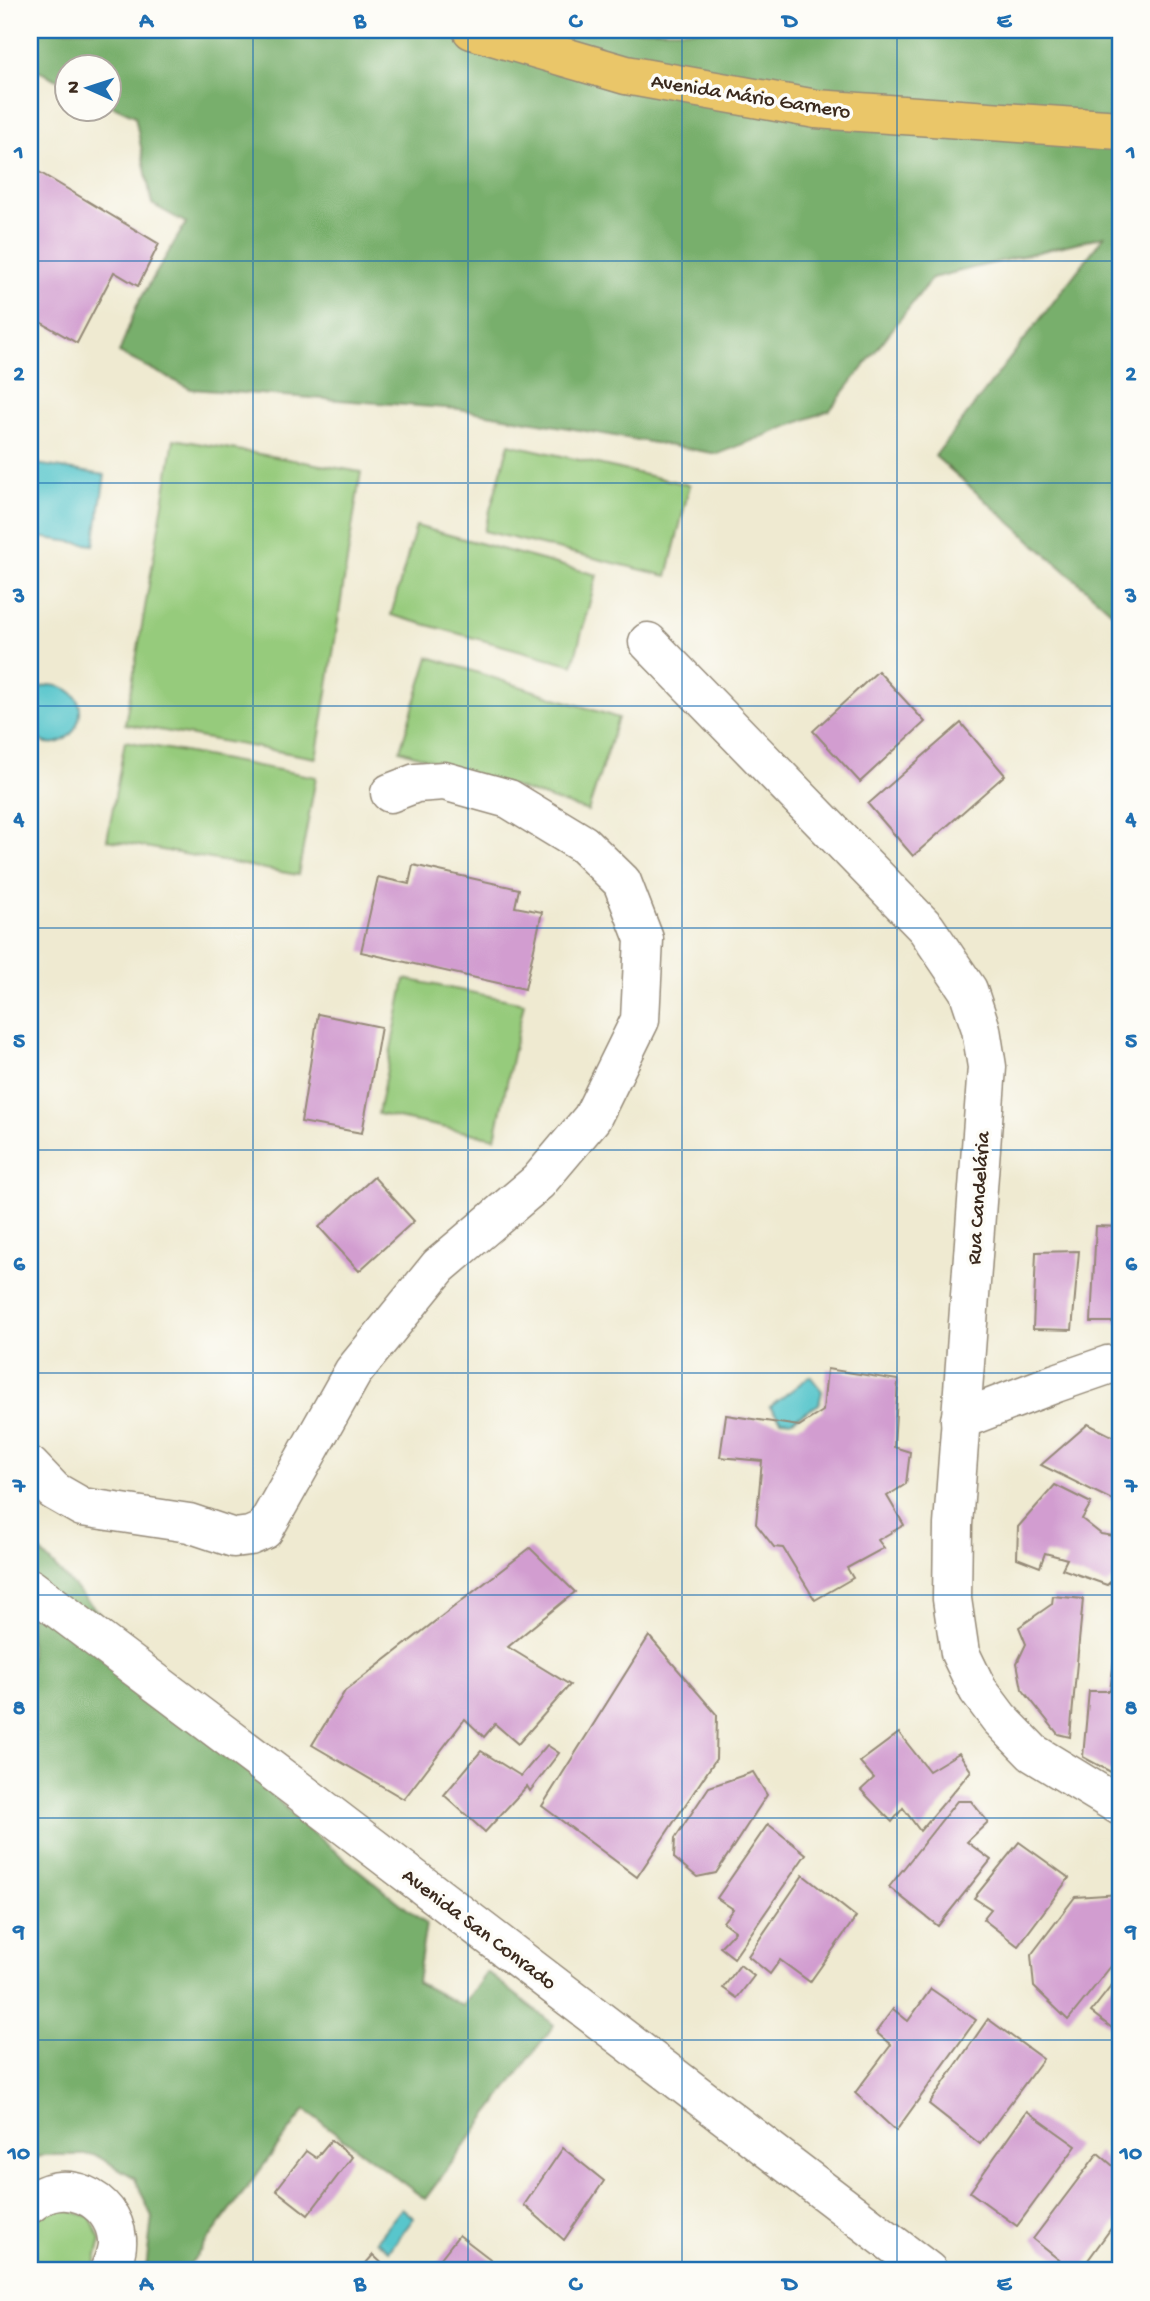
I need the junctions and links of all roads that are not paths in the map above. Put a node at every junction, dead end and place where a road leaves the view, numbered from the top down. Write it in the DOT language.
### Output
graph roads {
  1 [pos="472,30"];
  2 [pos="1120,130"];
  3 [pos="648,642"];
  4 [pos="390,793"];
  5 [pos="1120,1364"];
  6 [pos="960,1420"];
  7 [pos="30,1466"];
  8 [pos="30,1588"];
  9 [pos="1120,1806"];
  10 [pos="30,2204"];
  11 [pos="109,2271"];
  12 [pos="928,2271"];
  1 -- 2 [label="main road, Avenida Mário Garnero"];
  3 -- 6 [label="street, Rua Candelária"];
  4 -- 7 [label="street"];
  5 -- 6 [label="street"];
  6 -- 9 [label="street, Rua Candelária"];
  8 -- 12 [label="street, Avenida San Conrado"];
  10 -- 11 [label="street"];
}
